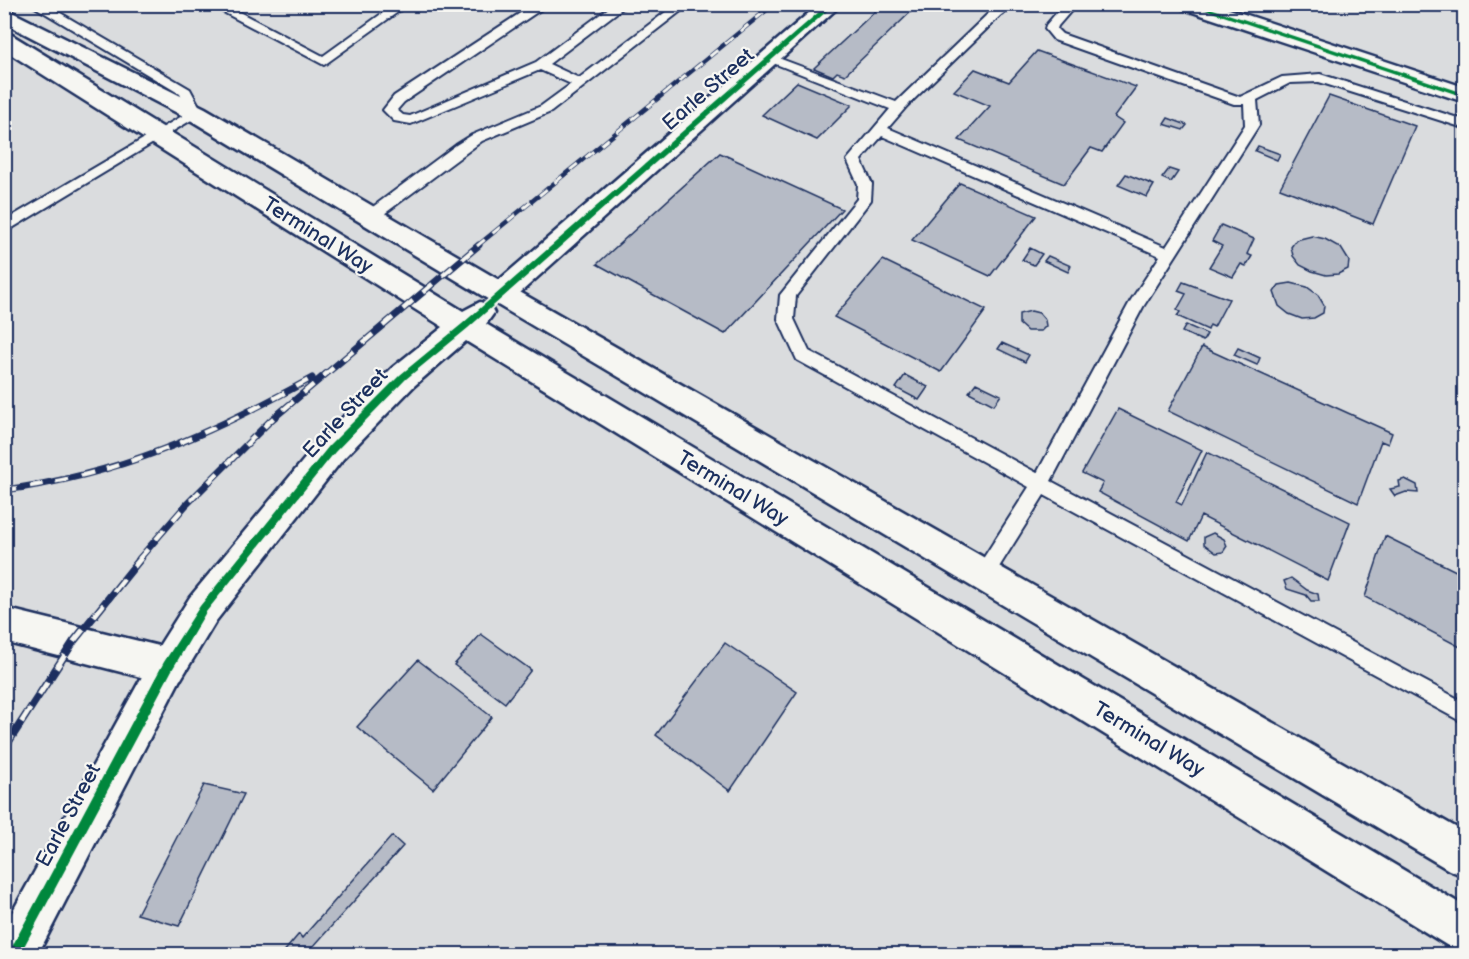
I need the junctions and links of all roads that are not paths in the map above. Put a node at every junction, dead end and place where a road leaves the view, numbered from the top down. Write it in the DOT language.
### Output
graph roads {
  1 [pos="36,4"];
  2 [pos="214,4"];
  3 [pos="403,4"];
  4 [pos="543,4"];
  5 [pos="622,4"];
  6 [pos="684,4"];
  7 [pos="832,4"];
  8 [pos="1011,4"];
  9 [pos="1071,4"];
  10 [pos="1191,4"];
  11 [pos="4,14"];
  12 [pos="4,40"];
  13 [pos="769,59"];
  14 [pos="540,65"];
  15 [pos="579,83"];
  16 [pos="1464,95"];
  17 [pos="1250,99"];
  18 [pos="899,108"];
  19 [pos="196,113"];
  20 [pos="1464,124"];
  21 [pos="880,130"];
  22 [pos="158,136"];
  23 [pos="371,216"];
  24 [pos="4,228"];
  25 [pos="1169,254"];
  26 [pos="501,294"];
  27 [pos="465,326"];
  28 [pos="1040,484"];
  29 [pos="984,574"];
  30 [pos="4,625"];
  31 [pos="168,666"];
  32 [pos="1464,713"];
  33 [pos="1464,855"];
  34 [pos="1464,930"];
  35 [pos="14,954"];
  1 -- 19 [label="lane"];
  2 -- 3 [label="lane"];
  4 -- 14 [label="lane"];
  5 -- 14 [label="lane"];
  6 -- 15 [label="lane"];
  7 -- 13 [label="main road, Earle Street"];
  8 -- 18 [label="lane"];
  9 -- 17 [label="lane"];
  10 -- 16 [label="main road"];
  11 -- 19 [label="main road, Terminal Way"];
  12 -- 22 [label="main road, Terminal Way"];
  13 -- 18 [label="lane"];
  13 -- 26 [label="main road, Earle Street"];
  14 -- 15 [label="lane"];
  15 -- 23 [label="lane"];
  17 -- 20 [label="lane"];
  17 -- 25 [label="lane"];
  18 -- 21 [label="lane"];
  19 -- 22 [label="lane"];
  19 -- 23 [label="main road, Terminal Way"];
  21 -- 25 [label="lane"];
  21 -- 28 [label="lane"];
  22 -- 24 [label="lane"];
  22 -- 27 [label="main road, Terminal Way"];
  23 -- 26 [label="main road, Terminal Way"];
  25 -- 28 [label="lane"];
  26 -- 27 [label="main road, Earle Street"];
  26 -- 29 [label="main road, Terminal Way"];
  27 -- 31 [label="main road, Earle Street"];
  27 -- 34 [label="main road, Terminal Way"];
  28 -- 29 [label="lane"];
  28 -- 32 [label="lane"];
  29 -- 33 [label="main road, Terminal Way"];
  30 -- 31 [label="main road"];
  31 -- 35 [label="main road, Earle Street"];
}
